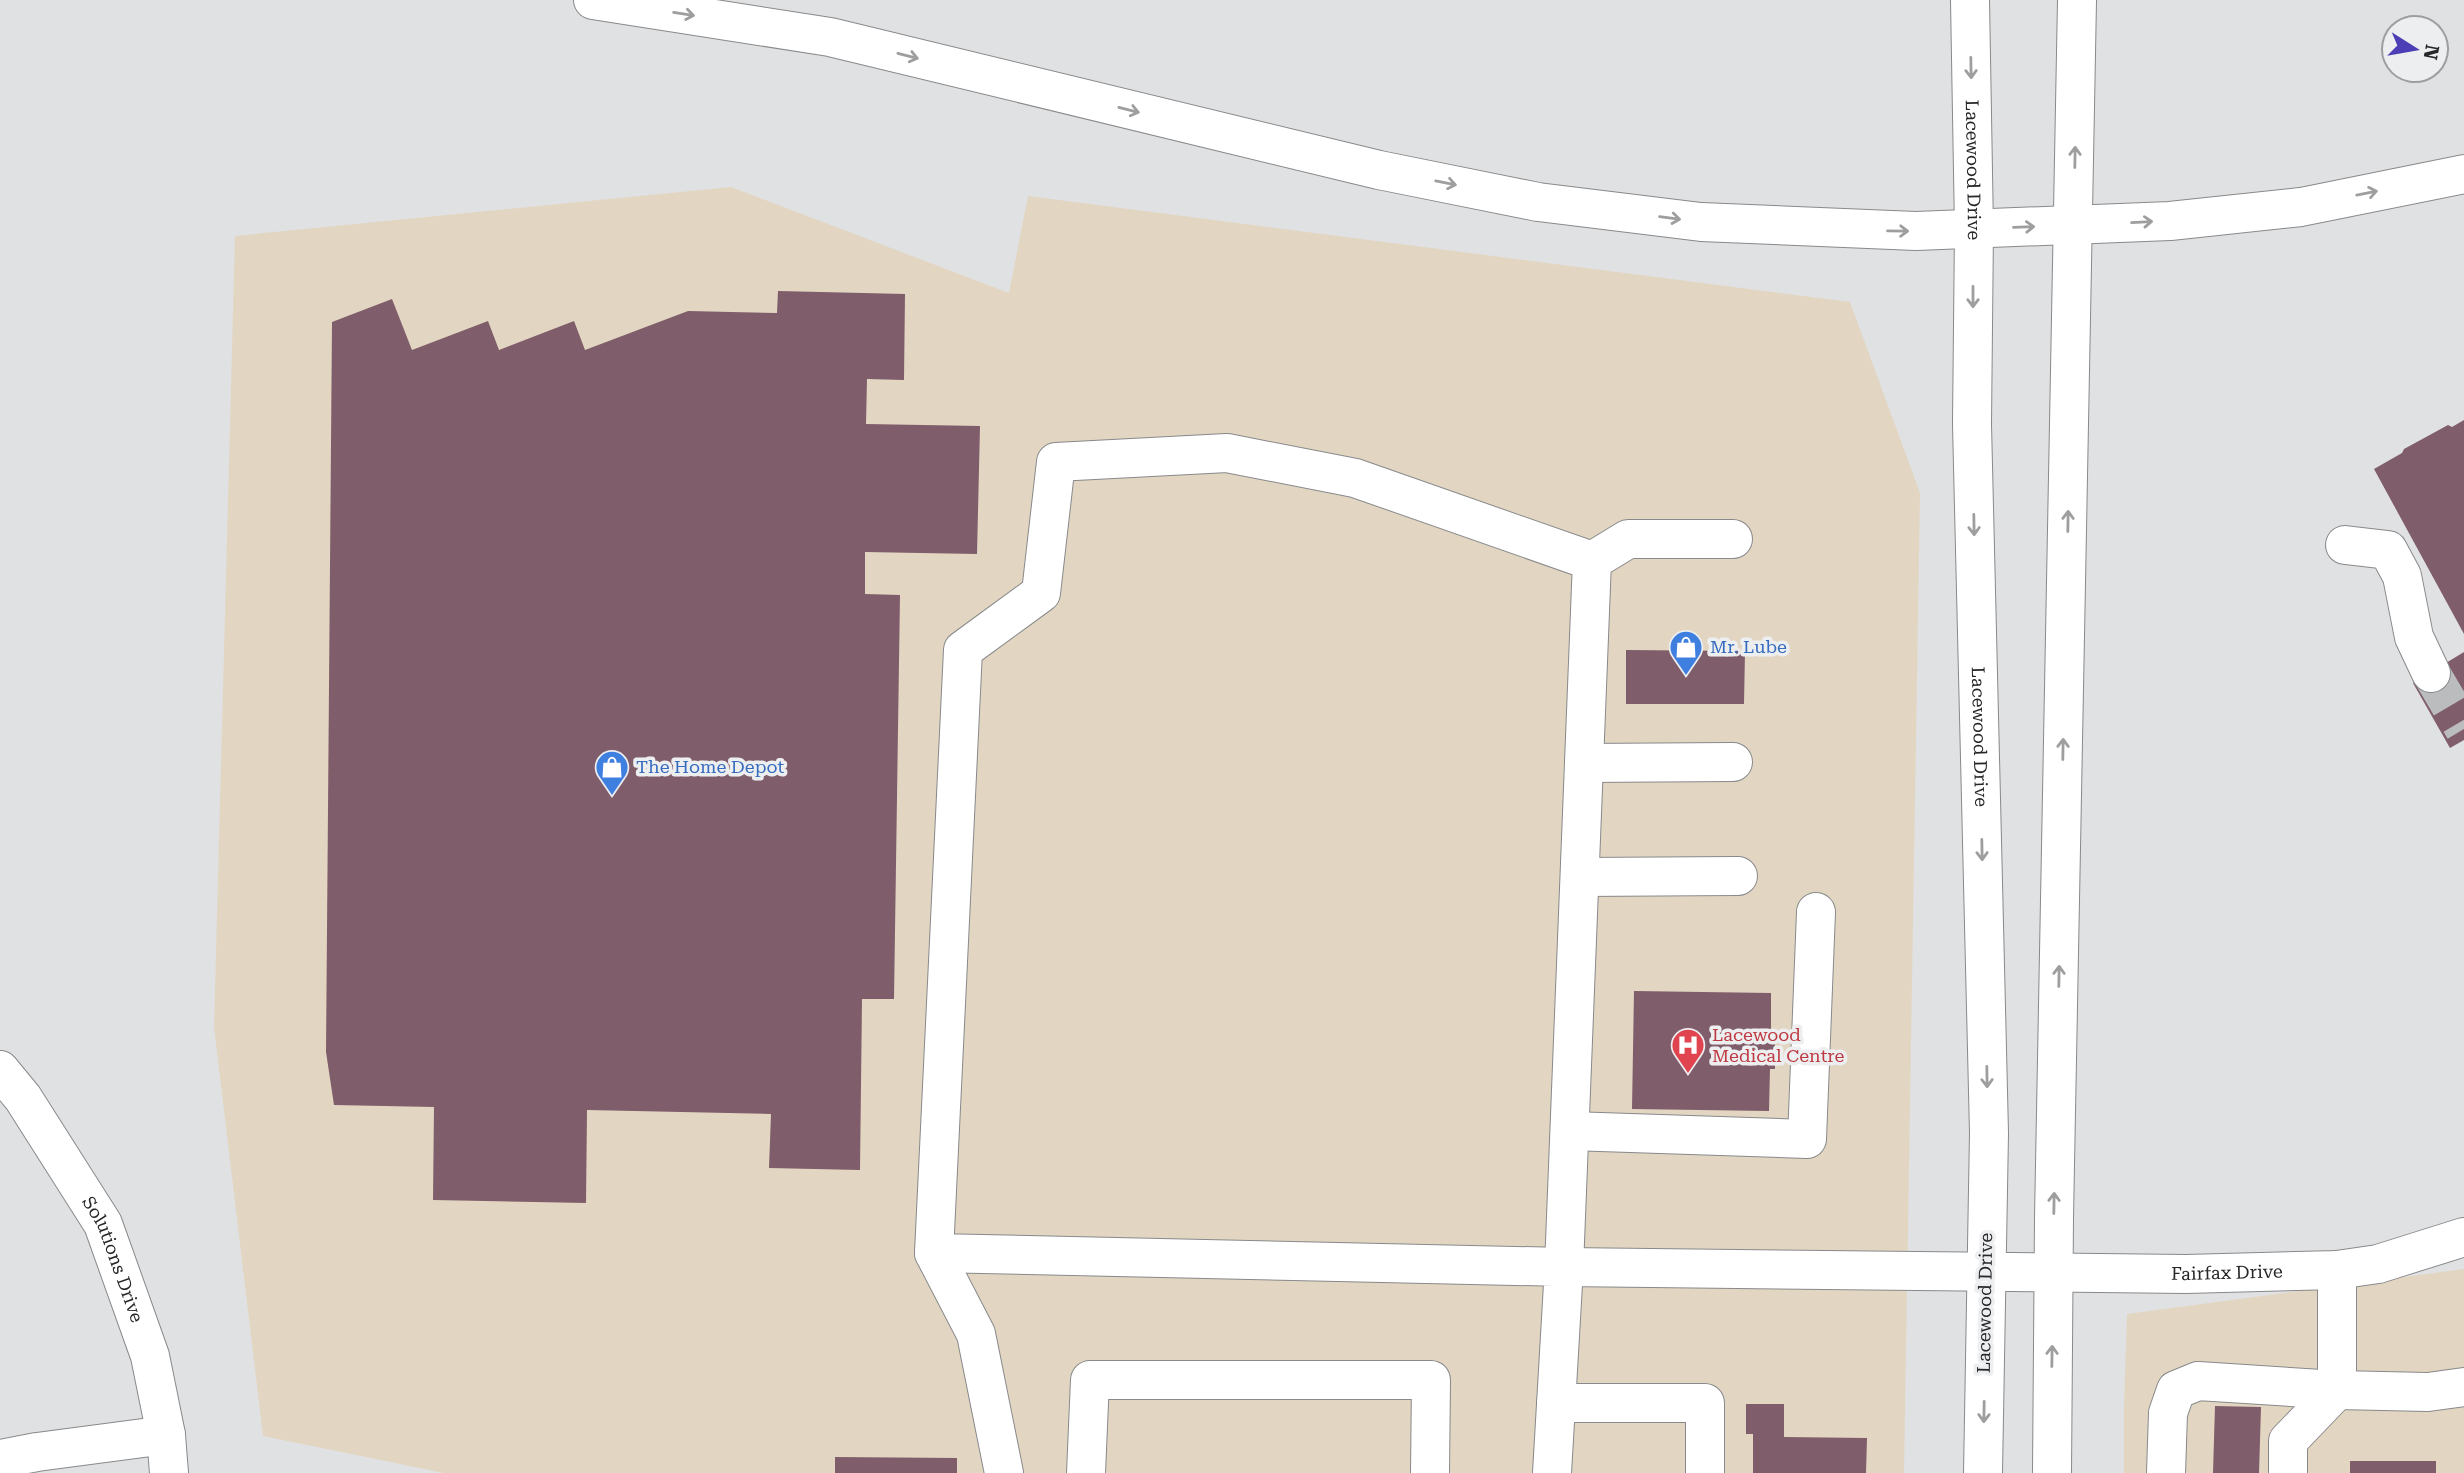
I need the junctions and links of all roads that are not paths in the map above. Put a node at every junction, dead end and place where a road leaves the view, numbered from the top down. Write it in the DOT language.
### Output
graph roads {
  1 [pos="593,0"];
  2 [pos="1970,0"];
  3 [pos="2077,0"];
  4 [pos="2464,174"];
  5 [pos="2074,225"];
  6 [pos="1974,229"];
  7 [pos="1733,538"];
  8 [pos="2345,545"];
  9 [pos="1592,561"];
  10 [pos="2431,673"];
  11 [pos="1733,762"];
  12 [pos="1584,763"];
  13 [pos="1738,876"];
  14 [pos="1580,877"];
  15 [pos="1816,912"];
  16 [pos="0,1070"];
  17 [pos="1570,1131"];
  18 [pos="2464,1237"];
  19 [pos="934,1253"];
  20 [pos="1564,1267"];
  21 [pos="1986,1270"];
  22 [pos="2337,1270"];
  23 [pos="2053,1272"];
  24 [pos="2464,1387"];
  25 [pos="2337,1390"];
  26 [pos="1556,1403"];
  27 [pos="166,1435"];
  28 [pos="0,1459"];
  29 [pos="169,1473"];
  30 [pos="1004,1473"];
  31 [pos="1086,1473"];
  32 [pos="1430,1473"];
  33 [pos="1552,1473"];
  34 [pos="1705,1473"];
  35 [pos="1983,1473"];
  36 [pos="2052,1473"];
  37 [pos="2166,1473"];
  38 [pos="2288,1473"];
  1 -- 6 [label="main road, one-way"];
  2 -- 6 [label="main road, Lacewood Drive, one-way"];
  5 -- 3 [label="main road, one-way"];
  5 -- 4 [label="main road, one-way"];
  6 -- 5 [label="main road, one-way"];
  23 -- 5 [label="main road, one-way"];
  6 -- 21 [label="main road, Lacewood Drive, one-way"];
  7 -- 9 [label="main road"];
  8 -- 10 [label="main road"];
  9 -- 12 [label="main road"];
  9 -- 19 [label="main road"];
  11 -- 12 [label="main road"];
  12 -- 14 [label="main road"];
  13 -- 14 [label="main road"];
  14 -- 17 [label="main road"];
  15 -- 17 [label="main road"];
  16 -- 27 [label="main road, Solutions Drive"];
  17 -- 20 [label="main road"];
  18 -- 22 [label="main road, Fairfax Drive"];
  19 -- 20 [label="main road, Fairfax Drive"];
  19 -- 30 [label="main road"];
  20 -- 21 [label="main road, Fairfax Drive"];
  20 -- 26 [label="main road"];
  21 -- 23 [label="main road, Fairfax Drive"];
  21 -- 35 [label="main road, Lacewood Drive, one-way"];
  22 -- 23 [label="main road, Fairfax Drive"];
  22 -- 25 [label="main road"];
  36 -- 23 [label="main road, one-way"];
  24 -- 25 [label="main road"];
  25 -- 37 [label="main road"];
  25 -- 38 [label="main road"];
  26 -- 33 [label="main road"];
  26 -- 34 [label="main road"];
  27 -- 28 [label="main road"];
  27 -- 29 [label="main road, Solutions Drive"];
  31 -- 32 [label="main road"];
}
